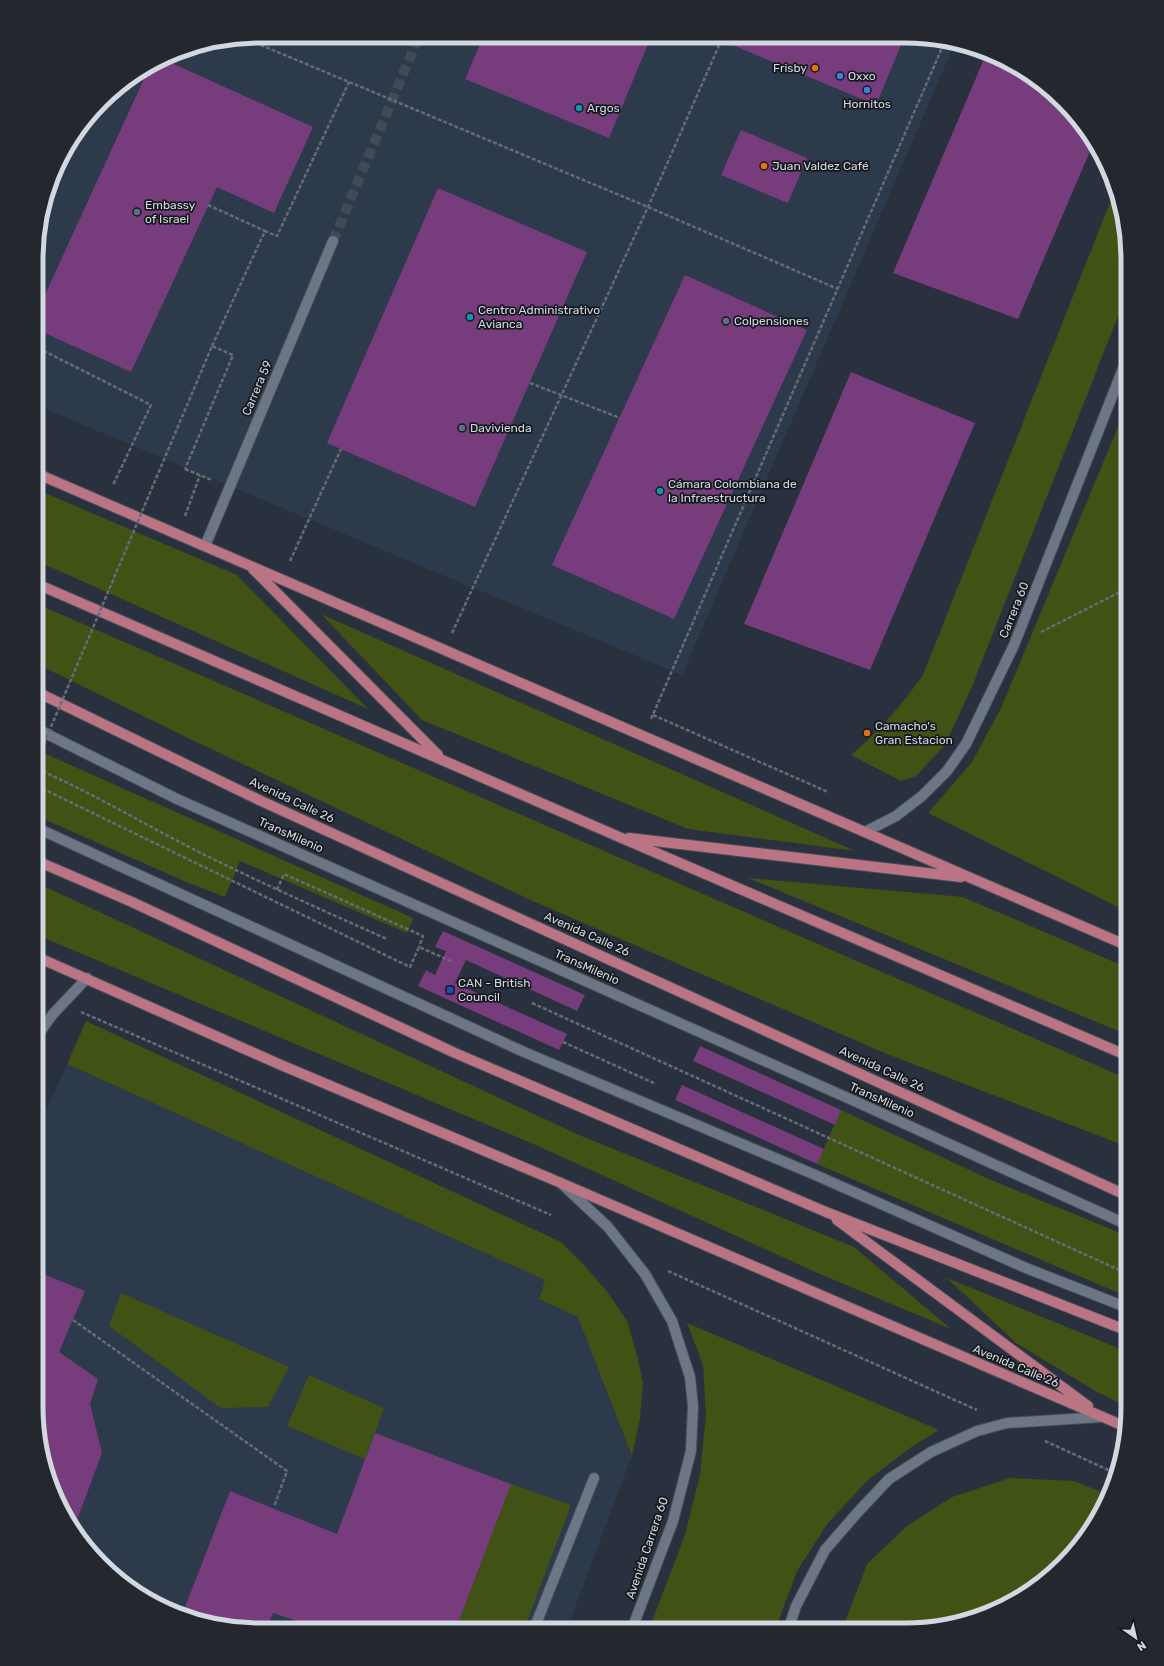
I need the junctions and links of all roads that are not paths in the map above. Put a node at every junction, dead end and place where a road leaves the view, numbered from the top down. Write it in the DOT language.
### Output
graph roads {
  1 [pos="333,241"];
  2 [pos="1121,374"];
  3 [pos="43,476"];
  4 [pos="205,546"];
  5 [pos="248,565"];
  6 [pos="43,587"];
  7 [pos="43,695"];
  8 [pos="43,732"];
  9 [pos="442,759"];
  10 [pos="43,831"];
  11 [pos="865,832"];
  12 [pos="617,836"];
  13 [pos="43,863"];
  14 [pos="973,879"];
  15 [pos="1121,943"];
  16 [pos="43,960"];
  17 [pos="87,978"];
  18 [pos="43,1028"];
  19 [pos="1121,1053"];
  20 [pos="561,1184"];
  21 [pos="1100,1184"];
  22 [pos="1121,1187"];
  23 [pos="1121,1193"];
  24 [pos="826,1212"];
  25 [pos="1121,1222"];
  26 [pos="1121,1305"];
  27 [pos="1121,1328"];
  28 [pos="1101,1417"];
  29 [pos="1120,1426"];
  30 [pos="594,1478"];
  31 [pos="536,1623"];
  32 [pos="634,1623"];
  33 [pos="790,1623"];
  1 -- 4 [label="street, Carrera 59"];
  2 -- 11 [label="street, Carrera 60"];
  3 -- 4 [label="main road"];
  4 -- 5 [label="main road"];
  5 -- 9 [label="main road"];
  5 -- 11 [label="main road"];
  6 -- 9 [label="main road"];
  7 -- 21 [label="main road, Avenida Calle 26"];
  8 -- 25 [label="street, TransMilenio"];
  9 -- 12 [label="main road"];
  10 -- 26 [label="street"];
  11 -- 14 [label="main road"];
  12 -- 14 [label="main road"];
  12 -- 19 [label="main road"];
  13 -- 24 [label="main road"];
  14 -- 15 [label="main road"];
  16 -- 17 [label="main road, Avenida Calle 26"];
  17 -- 18 [label="street"];
  17 -- 20 [label="main road, Avenida Calle 26"];
  20 -- 28 [label="main road, Avenida Calle 26"];
  20 -- 32 [label="street, Avenida Carrera 60"];
  21 -- 22 [label="main road"];
  21 -- 23 [label="main road, Avenida Calle 26"];
  24 -- 27 [label="main road"];
  24 -- 28 [label="main road"];
  28 -- 29 [label="main road, Avenida Calle 26"];
  28 -- 33 [label="street"];
  30 -- 31 [label="street"];
}
